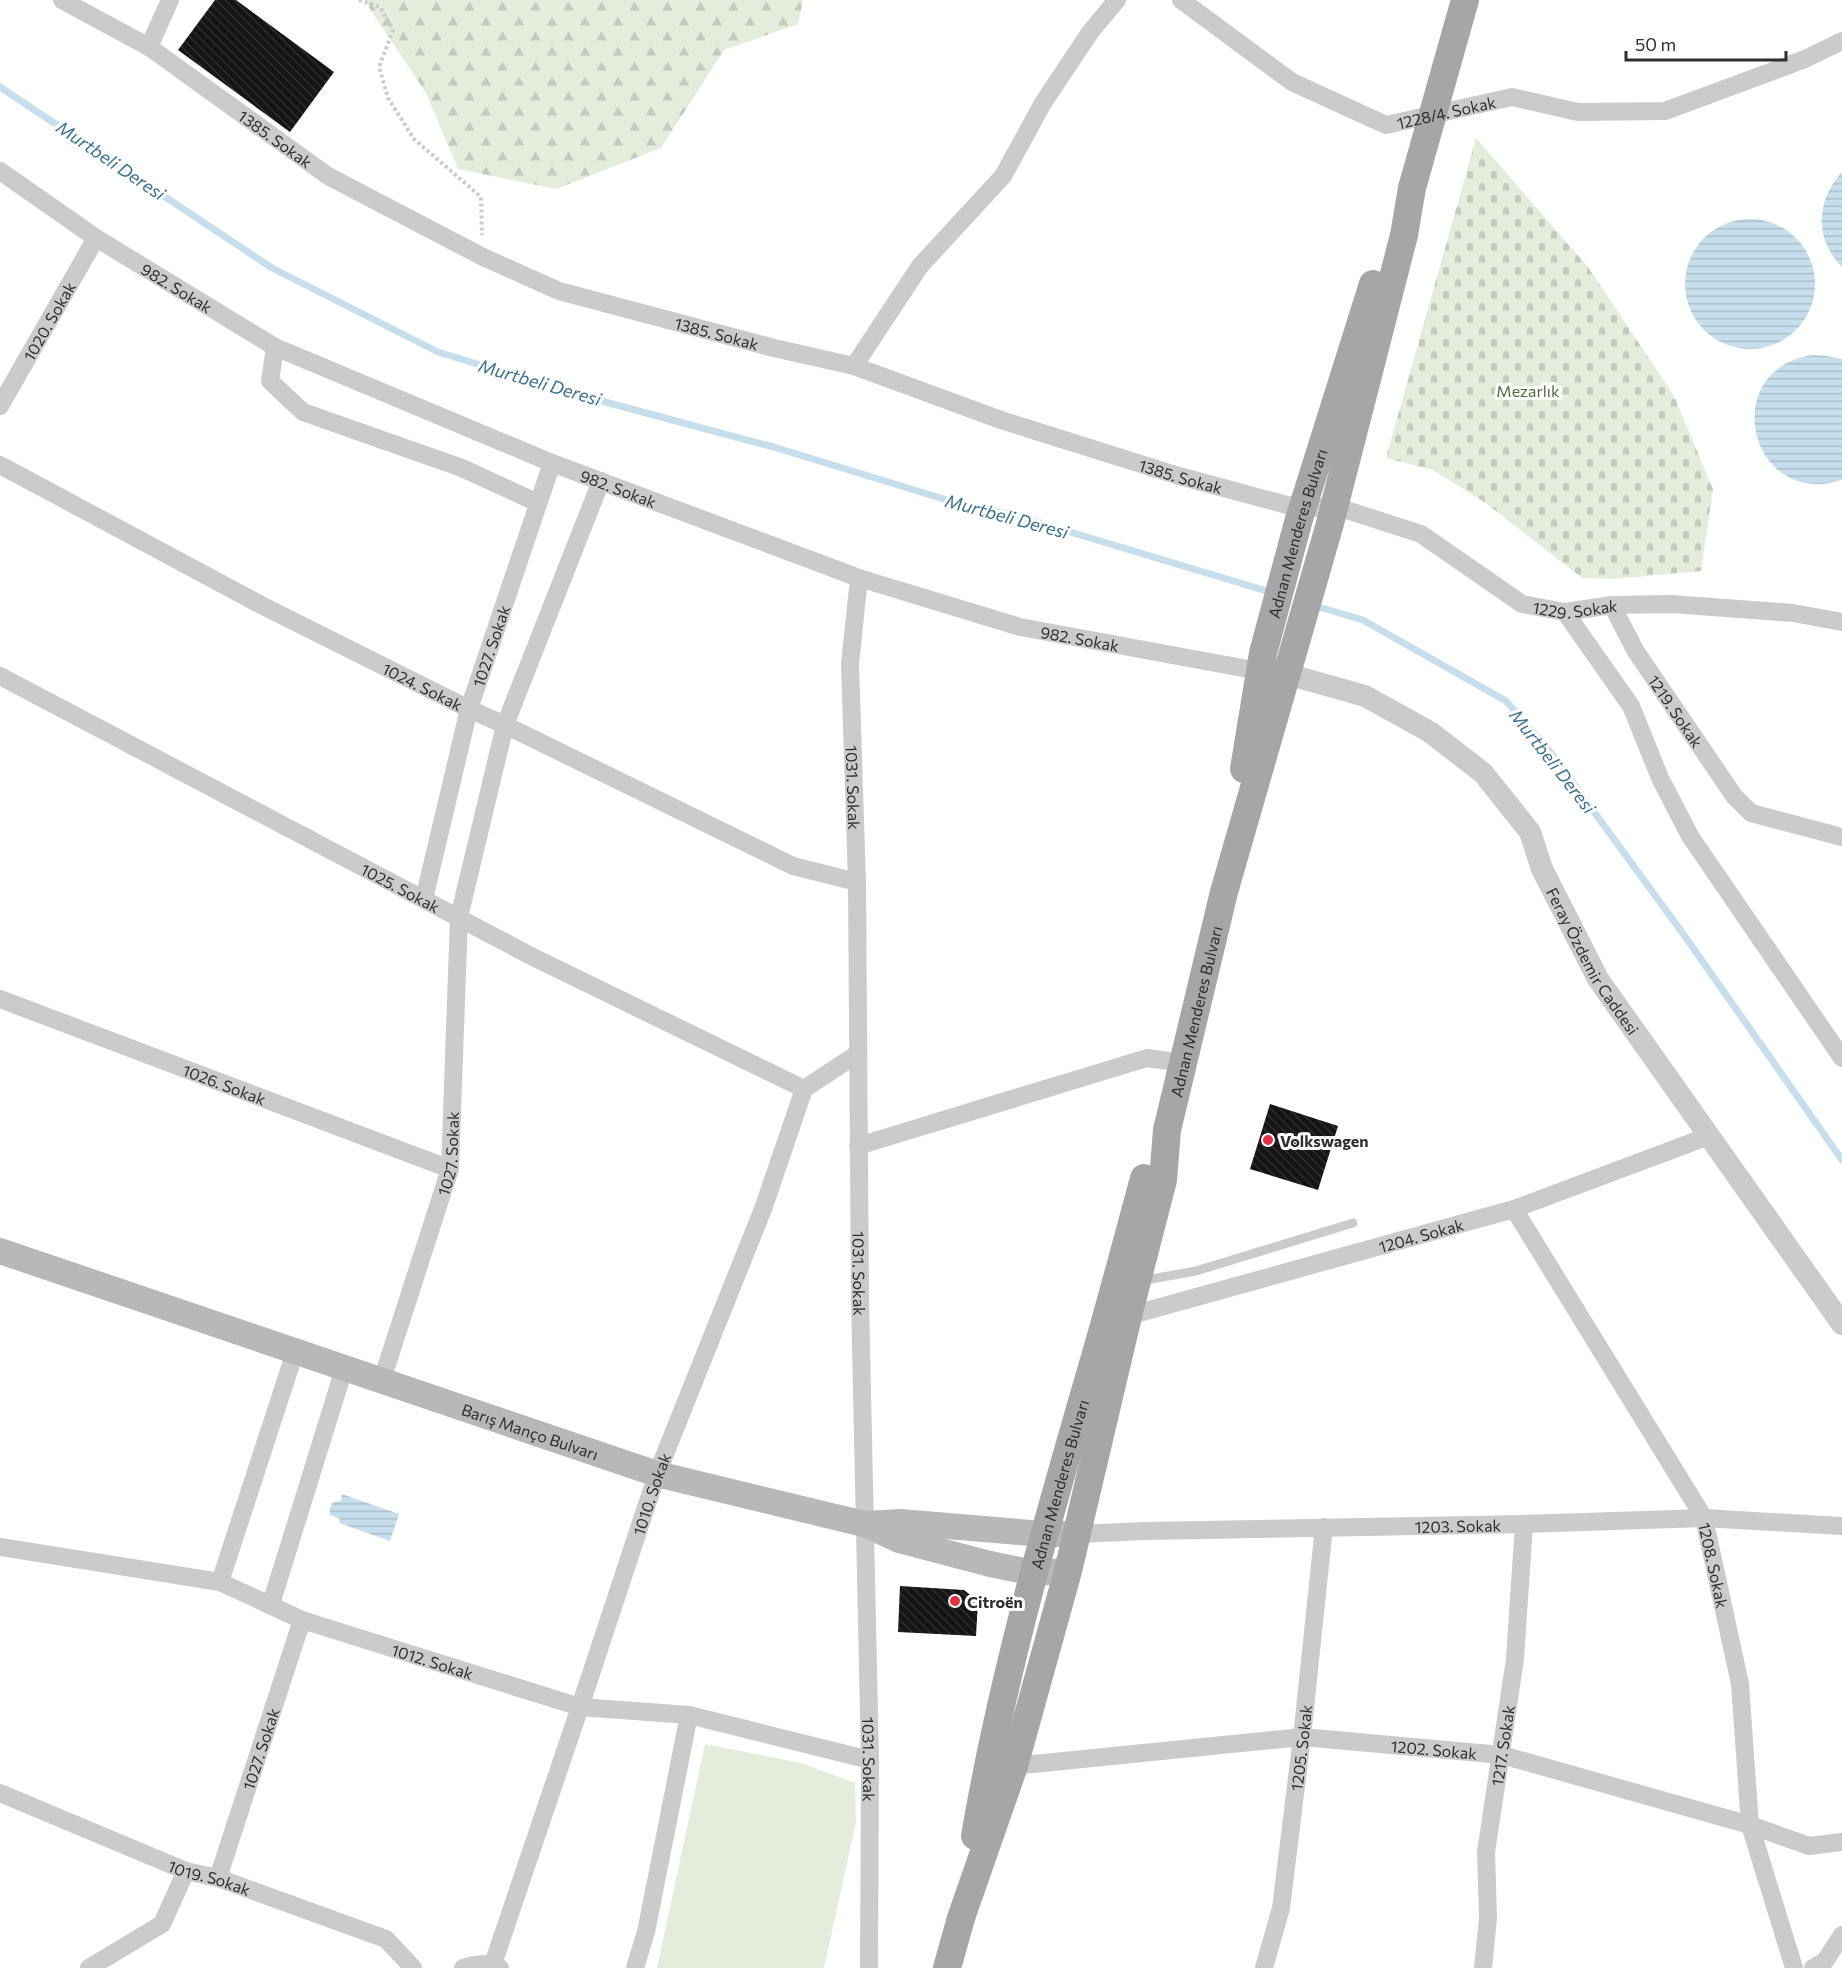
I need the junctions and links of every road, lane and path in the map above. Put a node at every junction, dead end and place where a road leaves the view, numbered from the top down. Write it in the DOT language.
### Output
graph roads {
  1 [pos="62,0"];
  2 [pos="170,0"];
  3 [pos="358,0"];
  4 [pos="1117,0"];
  5 [pos="1180,0"];
  6 [pos="1465,0"];
  7 [pos="1842,41"];
  8 [pos="149,47"];
  9 [pos="1432,115"];
  10 [pos="0,171"];
  11 [pos="1412,188"];
  12 [pos="96,238"];
  13 [pos="483,257"];
  14 [pos="275,347"];
  15 [pos="854,366"];
  16 [pos="0,406"];
  17 [pos="552,464"];
  18 [pos="0,465"];
  19 [pos="601,481"];
  20 [pos="538,503"];
  21 [pos="1300,514"];
  22 [pos="1331,516"];
  23 [pos="859,578"];
  24 [pos="1612,604"];
  25 [pos="1565,612"];
  26 [pos="1842,622"];
  27 [pos="1261,662"];
  28 [pos="1290,665"];
  29 [pos="0,676"];
  30 [pos="469,709"];
  31 [pos="505,725"];
  32 [pos="1842,837"];
  33 [pos="856,882"];
  34 [pos="1224,892"];
  35 [pos="424,899"];
  36 [pos="459,917"];
  37 [pos="0,999"];
  38 [pos="857,1054"];
  39 [pos="1842,1058"];
  40 [pos="1183,1063"];
  41 [pos="804,1089"];
  42 [pos="1167,1130"];
  43 [pos="1709,1136"];
  44 [pos="858,1146"];
  45 [pos="450,1169"];
  46 [pos="1514,1209"];
  47 [pos="1353,1223"];
  48 [pos="0,1251"];
  49 [pos="1138,1281"];
  50 [pos="1128,1316"];
  51 [pos="1842,1324"];
  52 [pos="295,1352"];
  53 [pos="344,1369"];
  54 [pos="382,1380"];
  55 [pos="657,1474"];
  56 [pos="1704,1518"];
  57 [pos="864,1524"];
  58 [pos="1524,1524"];
  59 [pos="1842,1526"];
  60 [pos="1324,1527"];
  61 [pos="1043,1534"];
  62 [pos="1076,1534"];
  63 [pos="0,1548"];
  64 [pos="1068,1571"];
  65 [pos="1034,1573"];
  66 [pos="220,1582"];
  67 [pos="270,1605"];
  68 [pos="302,1620"];
  69 [pos="580,1707"];
  70 [pos="689,1715"];
  71 [pos="1302,1737"];
  72 [pos="1502,1755"];
  73 [pos="870,1760"];
  74 [pos="1014,1766"];
  75 [pos="0,1793"];
  76 [pos="1750,1824"];
  77 [pos="1842,1842"];
  78 [pos="186,1871"];
  79 [pos="218,1878"];
  80 [pos="961,1918"];
  81 [pos="1842,1935"];
  82 [pos="497,1966"];
  83 [pos="89,1968"];
  84 [pos="413,1968"];
  85 [pos="463,1968"];
  86 [pos="635,1968"];
  87 [pos="868,1968"];
  88 [pos="947,1968"];
  89 [pos="1264,1968"];
  90 [pos="1483,1968"];
  91 [pos="1794,1968"];
  92 [pos="1814,1968"];
  1 -- 8 [label="street, 1385. Sokak"];
  2 -- 8 [label="street"];
  3 -- 13 [label="path"];
  4 -- 15 [label="street"];
  5 -- 9 [label="street, 1228/4. Sokak"];
  6 -- 9 [label="main road, Adnan Menderes Bulvarı"];
  7 -- 9 [label="street, 1228/4. Sokak"];
  8 -- 13 [label="street, 1385. Sokak"];
  9 -- 11 [label="main road, Adnan Menderes Bulvarı"];
  10 -- 12 [label="street, 982. Sokak"];
  11 -- 21 [label="main road, Adnan Menderes Bulvarı"];
  11 -- 22 [label="main road, Adnan Menderes Bulvarı"];
  12 -- 14 [label="street, 982. Sokak"];
  12 -- 16 [label="street, 1020. Sokak"];
  13 -- 15 [label="street, 1385. Sokak"];
  14 -- 17 [label="street, 982. Sokak"];
  14 -- 20 [label="street"];
  15 -- 21 [label="street, 1385. Sokak"];
  17 -- 19 [label="street, 982. Sokak"];
  17 -- 20 [label="street, 1027. Sokak"];
  18 -- 30 [label="street, 1024. Sokak"];
  19 -- 23 [label="street, 982. Sokak"];
  19 -- 31 [label="street, 1027. Sokak"];
  20 -- 30 [label="street, 1027. Sokak"];
  21 -- 22 [label="street, 1385. Sokak"];
  21 -- 27 [label="main road, Adnan Menderes Bulvarı"];
  22 -- 25 [label="street, 1229. Sokak"];
  22 -- 28 [label="main road, Adnan Menderes Bulvarı"];
  23 -- 27 [label="street, 982. Sokak"];
  23 -- 33 [label="street, 1031. Sokak"];
  24 -- 25 [label="street, 1229. Sokak"];
  24 -- 26 [label="street, 1229. Sokak"];
  24 -- 32 [label="street, 1219. Sokak"];
  25 -- 39 [label="street"];
  27 -- 28 [label="street, 982. Sokak"];
  27 -- 34 [label="main road, Adnan Menderes Bulvarı"];
  28 -- 34 [label="main road, Adnan Menderes Bulvarı"];
  28 -- 43 [label="street, Feray Özdemir Caddesi"];
  29 -- 35 [label="street, 1025. Sokak"];
  30 -- 31 [label="street, 1024. Sokak"];
  30 -- 35 [label="street, 1027. Sokak"];
  31 -- 33 [label="street, 1024. Sokak"];
  31 -- 36 [label="street, 1027. Sokak"];
  33 -- 38 [label="street, 1031. Sokak"];
  34 -- 40 [label="main road, Adnan Menderes Bulvarı"];
  35 -- 36 [label="street, 1025. Sokak"];
  36 -- 41 [label="street, 1025. Sokak"];
  36 -- 45 [label="street, 1027. Sokak"];
  37 -- 45 [label="street, 1026. Sokak"];
  38 -- 41 [label="street"];
  38 -- 44 [label="street, 1031. Sokak"];
  40 -- 42 [label="main road, Adnan Menderes Bulvarı"];
  40 -- 44 [label="street"];
  41 -- 55 [label="street, 1010. Sokak"];
  42 -- 49 [label="main road, Adnan Menderes Bulvarı"];
  42 -- 61 [label="main road, Adnan Menderes Bulvarı"];
  43 -- 46 [label="street, 1204. Sokak"];
  43 -- 51 [label="street, Feray Özdemir Caddesi"];
  44 -- 57 [label="street, 1031. Sokak"];
  45 -- 54 [label="street, 1027. Sokak"];
  46 -- 50 [label="street, 1204. Sokak"];
  46 -- 56 [label="street, 1208. Sokak"];
  47 -- 49 [label="lane"];
  48 -- 52 [label="main road, Barış Manço Bulvarı"];
  49 -- 50 [label="main road, Adnan Menderes Bulvarı"];
  50 -- 62 [label="main road, Adnan Menderes Bulvarı"];
  52 -- 53 [label="main road, Barış Manço Bulvarı"];
  52 -- 66 [label="street"];
  53 -- 54 [label="main road, Barış Manço Bulvarı"];
  53 -- 67 [label="street"];
  54 -- 55 [label="main road, Barış Manço Bulvarı"];
  55 -- 57 [label="main road, Barış Manço Bulvarı"];
  55 -- 69 [label="street, 1010. Sokak"];
  56 -- 58 [label="street, 1203. Sokak"];
  56 -- 59 [label="street, 1203. Sokak"];
  56 -- 76 [label="street, 1208. Sokak"];
  57 -- 61 [label="main road, Barış Manço Bulvarı"];
  57 -- 65 [label="main road"];
  57 -- 73 [label="street, 1031. Sokak"];
  58 -- 60 [label="street, 1203. Sokak"];
  58 -- 72 [label="street, 1217. Sokak"];
  60 -- 62 [label="street, 1203. Sokak"];
  60 -- 71 [label="street, 1205. Sokak"];
  61 -- 62 [label="main road, Barış Manço Bulvarı"];
  61 -- 65 [label="main road, Adnan Menderes Bulvarı"];
  62 -- 64 [label="main road, Adnan Menderes Bulvarı"];
  63 -- 66 [label="street, 1012. Sokak"];
  64 -- 65 [label="main road"];
  64 -- 74 [label="main road, Adnan Menderes Bulvarı"];
  65 -- 80 [label="main road, Adnan Menderes Bulvarı"];
  66 -- 67 [label="street, 1012. Sokak"];
  67 -- 68 [label="street, 1012. Sokak"];
  68 -- 69 [label="street, 1012. Sokak"];
  68 -- 79 [label="street, 1027. Sokak"];
  69 -- 70 [label="street, 1012. Sokak"];
  69 -- 82 [label="street, 1010. Sokak"];
  70 -- 73 [label="street, 1012. Sokak"];
  70 -- 86 [label="street"];
  71 -- 72 [label="street, 1202. Sokak"];
  71 -- 74 [label="street, 1202. Sokak"];
  71 -- 89 [label="street, 1205. Sokak"];
  72 -- 76 [label="street, 1202. Sokak"];
  72 -- 90 [label="street, 1217. Sokak"];
  73 -- 87 [label="street, 1031. Sokak"];
  74 -- 80 [label="main road, Adnan Menderes Bulvarı"];
  75 -- 78 [label="street, 1019. Sokak"];
  76 -- 77 [label="street, 1202. Sokak"];
  76 -- 91 [label="street, 1208. Sokak"];
  78 -- 79 [label="street, 1019. Sokak"];
  78 -- 83 [label="street"];
  79 -- 84 [label="street, 1019. Sokak"];
  80 -- 88 [label="main road, Adnan Menderes Bulvarı"];
  81 -- 92 [label="street"];
  82 -- 85 [label="street"];
}
